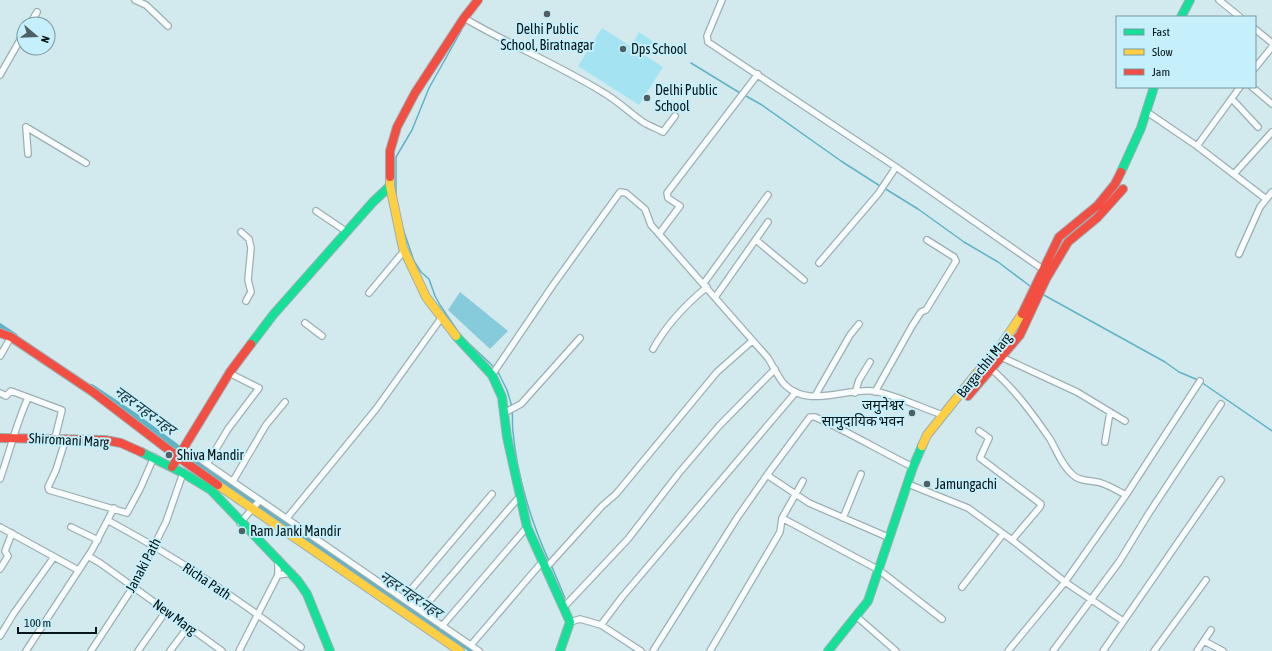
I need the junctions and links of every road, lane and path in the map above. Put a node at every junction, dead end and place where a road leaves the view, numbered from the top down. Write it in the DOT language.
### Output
graph roads {
  1 [pos="136,0"];
  2 [pos="478,0"];
  3 [pos="722,0"];
  4 [pos="1190,0"];
  5 [pos="1220,0"];
  6 [pos="37,12"];
  7 [pos="35,16"];
  8 [pos="1182,16"];
  9 [pos="1239,16"];
  10 [pos="464,18"];
  11 [pos="168,26"];
  12 [pos="1256,30"];
  13 [pos="1272,43"];
  14 [pos="16,47"];
  15 [pos="1272,47"];
  16 [pos="1256,67"];
  17 [pos="758,74"];
  18 [pos="0,75"];
  19 [pos="1154,88"];
  20 [pos="1239,88"];
  21 [pos="1253,88"];
  22 [pos="1232,100"];
  23 [pos="1272,104"];
  24 [pos="1147,112"];
  25 [pos="676,116"];
  26 [pos="1258,127"];
  27 [pos="1272,132"];
  28 [pos="1197,146"];
  29 [pos="28,154"];
  30 [pos="86,162"];
  31 [pos="896,167"];
  32 [pos="1234,174"];
  33 [pos="390,186"];
  34 [pos="1123,189"];
  35 [pos="1272,192"];
  36 [pos="768,195"];
  37 [pos="1266,199"];
  38 [pos="316,211"];
  39 [pos="768,222"];
  40 [pos="241,232"];
  41 [pos="347,232"];
  42 [pos="659,234"];
  43 [pos="756,240"];
  44 [pos="927,240"];
  45 [pos="404,251"];
  46 [pos="1239,254"];
  47 [pos="819,263"];
  48 [pos="1044,270"];
  49 [pos="804,280"];
  50 [pos="706,285"];
  51 [pos="369,293"];
  52 [pos="716,296"];
  53 [pos="246,301"];
  54 [pos="442,317"];
  55 [pos="305,323"];
  56 [pos="859,324"];
  57 [pos="0,333"];
  58 [pos="322,336"];
  59 [pos="10,338"];
  60 [pos="580,338"];
  61 [pos="752,341"];
  62 [pos="653,349"];
  63 [pos="0,356"];
  64 [pos="999,356"];
  65 [pos="870,362"];
  66 [pos="989,367"];
  67 [pos="775,369"];
  68 [pos="229,373"];
  69 [pos="492,375"];
  70 [pos="1200,381"];
  71 [pos="796,392"];
  72 [pos="875,392"];
  73 [pos="0,393"];
  74 [pos="855,393"];
  75 [pos="815,396"];
  76 [pos="968,396"];
  77 [pos="28,398"];
  78 [pos="285,402"];
  79 [pos="1220,404"];
  80 [pos="1110,412"];
  81 [pos="504,413"];
  82 [pos="943,415"];
  83 [pos="1125,421"];
  84 [pos="979,431"];
  85 [pos="0,438"];
  86 [pos="12,438"];
  87 [pos="55,438"];
  88 [pos="66,438"];
  89 [pos="1105,442"];
  90 [pos="181,452"];
  91 [pos="154,457"];
  92 [pos="207,464"];
  93 [pos="172,467"];
  94 [pos="913,467"];
  95 [pos="183,472"];
  96 [pos="861,474"];
  97 [pos="767,475"];
  98 [pos="0,478"];
  99 [pos="1221,480"];
  100 [pos="233,481"];
  101 [pos="803,481"];
  102 [pos="908,484"];
  103 [pos="795,493"];
  104 [pos="492,494"];
  105 [pos="1126,495"];
  106 [pos="520,496"];
  107 [pos="260,500"];
  108 [pos="114,508"];
  109 [pos="253,508"];
  110 [pos="287,518"];
  111 [pos="782,518"];
  112 [pos="843,518"];
  113 [pos="109,521"];
  114 [pos="240,523"];
  115 [pos="528,526"];
  116 [pos="0,527"];
  117 [pos="71,527"];
  118 [pos="12,533"];
  119 [pos="1003,534"];
  120 [pos="890,538"];
  121 [pos="98,540"];
  122 [pos="1012,540"];
  123 [pos="154,545"];
  124 [pos="88,556"];
  125 [pos="54,557"];
  126 [pos="278,559"];
  127 [pos="544,564"];
  128 [pos="0,569"];
  129 [pos="78,570"];
  130 [pos="879,570"];
  131 [pos="292,573"];
  132 [pos="278,575"];
  133 [pos="1206,580"];
  134 [pos="1065,582"];
  135 [pos="133,587"];
  136 [pos="962,588"];
  137 [pos="403,599"];
  138 [pos="1091,601"];
  139 [pos="564,607"];
  140 [pos="166,611"];
  141 [pos="421,611"];
  142 [pos="257,615"];
  143 [pos="856,616"];
  144 [pos="942,619"];
  145 [pos="1123,621"];
  146 [pos="570,622"];
  147 [pos="601,625"];
  148 [pos="442,626"];
  149 [pos="188,627"];
  150 [pos="1211,630"];
  151 [pos="0,636"];
  152 [pos="1204,641"];
  153 [pos="471,645"];
  154 [pos="301,647"];
  155 [pos="26,651"];
  156 [pos="91,651"];
  157 [pos="138,651"];
  158 [pos="170,651"];
  159 [pos="222,651"];
  160 [pos="239,651"];
  161 [pos="330,651"];
  162 [pos="460,651"];
  163 [pos="479,651"];
  164 [pos="560,651"];
  165 [pos="641,651"];
  166 [pos="654,651"];
  167 [pos="710,651"];
  168 [pos="828,651"];
  169 [pos="896,651"];
  170 [pos="1008,651"];
  171 [pos="1053,651"];
  172 [pos="1103,651"];
  173 [pos="1154,651"];
  174 [pos="1197,651"];
  175 [pos="1223,651"];
  1 -- 11 [label="street"];
  2 -- 10 [label="street"];
  3 -- 17 [label="street"];
  4 -- 8 [label="street"];
  5 -- 9 [label="street"];
  6 -- 7 [label="street"];
  10 -- 25 [label="street"];
  10 -- 33 [label="street"];
  12 -- 13 [label="street"];
  14 -- 18 [label="street"];
  15 -- 16 [label="street"];
  17 -- 31 [label="street"];
  17 -- 42 [label="street"];
  19 -- 24 [label="street, Bargachhi Marg"];
  20 -- 22 [label="street"];
  21 -- 23 [label="street"];
  22 -- 26 [label="street"];
  22 -- 28 [label="street"];
  24 -- 28 [label="street"];
  24 -- 48 [label="street, Bargachhi Marg"];
  27 -- 32 [label="street"];
  28 -- 32 [label="street"];
  29 -- 30 [label="street"];
  31 -- 47 [label="street"];
  31 -- 48 [label="street"];
  32 -- 37 [label="street"];
  33 -- 41 [label="street"];
  33 -- 45 [label="street"];
  34 -- 64 [label="street"];
  35 -- 37 [label="street"];
  36 -- 50 [label="street"];
  37 -- 46 [label="street"];
  38 -- 41 [label="street"];
  39 -- 43 [label="street"];
  40 -- 53 [label="street"];
  41 -- 68 [label="street"];
  42 -- 50 [label="street"];
  42 -- 69 [label="street"];
  43 -- 49 [label="street"];
  43 -- 52 [label="street"];
  44 -- 72 [label="street"];
  45 -- 51 [label="street"];
  45 -- 54 [label="street"];
  48 -- 64 [label="street, Bargachhi Marg"];
  50 -- 52 [label="street"];
  50 -- 62 [label="street"];
  52 -- 61 [label="street"];
  54 -- 69 [label="street"];
  54 -- 110 [label="street"];
  55 -- 58 [label="street"];
  56 -- 75 [label="street"];
  57 -- 59 [label="street"];
  59 -- 63 [label="street"];
  59 -- 90 [label="street"];
  60 -- 81 [label="street"];
  61 -- 67 [label="street"];
  61 -- 127 [label="street"];
  64 -- 66 [label="street, Bargachhi Marg"];
  64 -- 80 [label="street"];
  65 -- 74 [label="street"];
  66 -- 76 [label="street"];
  66 -- 82 [label="street, Bargachhi Marg"];
  66 -- 105 [label="street"];
  67 -- 71 [label="street"];
  67 -- 139 [label="street"];
  68 -- 90 [label="street"];
  68 -- 92 [label="street"];
  69 -- 81 [label="street"];
  70 -- 105 [label="street"];
  71 -- 75 [label="street"];
  71 -- 147 [label="street"];
  72 -- 74 [label="street"];
  72 -- 82 [label="street"];
  73 -- 77 [label="street"];
  74 -- 75 [label="street"];
  77 -- 86 [label="street"];
  77 -- 87 [label="street"];
  78 -- 100 [label="street"];
  79 -- 138 [label="street"];
  80 -- 83 [label="street"];
  80 -- 89 [label="street"];
  81 -- 106 [label="street"];
  82 -- 94 [label="street, Bargachhi Marg"];
  84 -- 122 [label="street"];
  85 -- 86 [label="street, Shiromani Marg"];
  86 -- 87 [label="street, Shiromani Marg"];
  86 -- 98 [label="street"];
  87 -- 88 [label="street, Shiromani Marg"];
  88 -- 91 [label="street, Shiromani Marg"];
  88 -- 108 [label="street"];
  90 -- 92 [label="street"];
  90 -- 93 [label="street"];
  90 -- 109 [label="street"];
  91 -- 93 [label="street, Shiromani Marg"];
  91 -- 108 [label="street"];
  92 -- 100 [label="street"];
  93 -- 95 [label="street, Shiromani Marg"];
  94 -- 97 [label="street"];
  94 -- 102 [label="street, Bargachhi Marg"];
  95 -- 114 [label="street, Shiromani Marg"];
  95 -- 123 [label="street, Janaki Path"];
  96 -- 112 [label="street"];
  97 -- 103 [label="street"];
  97 -- 166 [label="street"];
  99 -- 145 [label="street"];
  100 -- 107 [label="street"];
  101 -- 103 [label="street"];
  102 -- 119 [label="street"];
  102 -- 120 [label="street, Bargachhi Marg"];
  103 -- 111 [label="street"];
  103 -- 112 [label="street"];
  104 -- 137 [label="street"];
  105 -- 134 [label="street"];
  106 -- 115 [label="street"];
  106 -- 141 [label="street"];
  107 -- 109 [label="street"];
  107 -- 110 [label="street"];
  108 -- 113 [label="street"];
  109 -- 114 [label="street"];
  109 -- 162 [label="street"];
  110 -- 137 [label="street"];
  111 -- 130 [label="street"];
  111 -- 167 [label="street"];
  112 -- 120 [label="street"];
  113 -- 121 [label="street"];
  113 -- 123 [label="street, Richa Path"];
  114 -- 126 [label="street, Shiromani Marg"];
  115 -- 127 [label="street"];
  115 -- 148 [label="street"];
  116 -- 118 [label="street"];
  117 -- 121 [label="street"];
  118 -- 125 [label="street"];
  118 -- 128 [label="street"];
  119 -- 122 [label="street"];
  119 -- 136 [label="street"];
  120 -- 130 [label="street, Bargachhi Marg"];
  121 -- 124 [label="street"];
  122 -- 134 [label="street"];
  123 -- 135 [label="street, Janaki Path"];
  123 -- 142 [label="street, Richa Path"];
  124 -- 129 [label="street"];
  124 -- 135 [label="street, New Marg"];
  125 -- 129 [label="street"];
  125 -- 151 [label="street"];
  126 -- 131 [label="street, Shiromani Marg"];
  126 -- 132 [label="street"];
  127 -- 139 [label="street"];
  127 -- 153 [label="street"];
  129 -- 155 [label="street"];
  130 -- 143 [label="street, Bargachhi Marg"];
  130 -- 144 [label="street"];
  131 -- 132 [label="street"];
  131 -- 161 [label="street, Shiromani Marg"];
  132 -- 142 [label="street"];
  133 -- 173 [label="street"];
  134 -- 138 [label="street"];
  134 -- 170 [label="street"];
  135 -- 140 [label="street, New Marg"];
  135 -- 156 [label="street, Janaki Path"];
  137 -- 141 [label="street"];
  138 -- 145 [label="street"];
  138 -- 171 [label="street"];
  139 -- 146 [label="street"];
  140 -- 149 [label="street, New Marg"];
  140 -- 157 [label="street"];
  141 -- 148 [label="street"];
  142 -- 154 [label="street, Richa Path"];
  142 -- 160 [label="street"];
  143 -- 168 [label="street, Bargachhi Marg"];
  143 -- 169 [label="street"];
  145 -- 172 [label="street"];
  146 -- 147 [label="street"];
  146 -- 164 [label="street"];
  147 -- 165 [label="street"];
  148 -- 153 [label="street"];
  149 -- 158 [label="street"];
  149 -- 159 [label="street, New Marg"];
  150 -- 152 [label="street"];
  152 -- 174 [label="street"];
  152 -- 175 [label="street"];
  153 -- 163 [label="street"];
}
